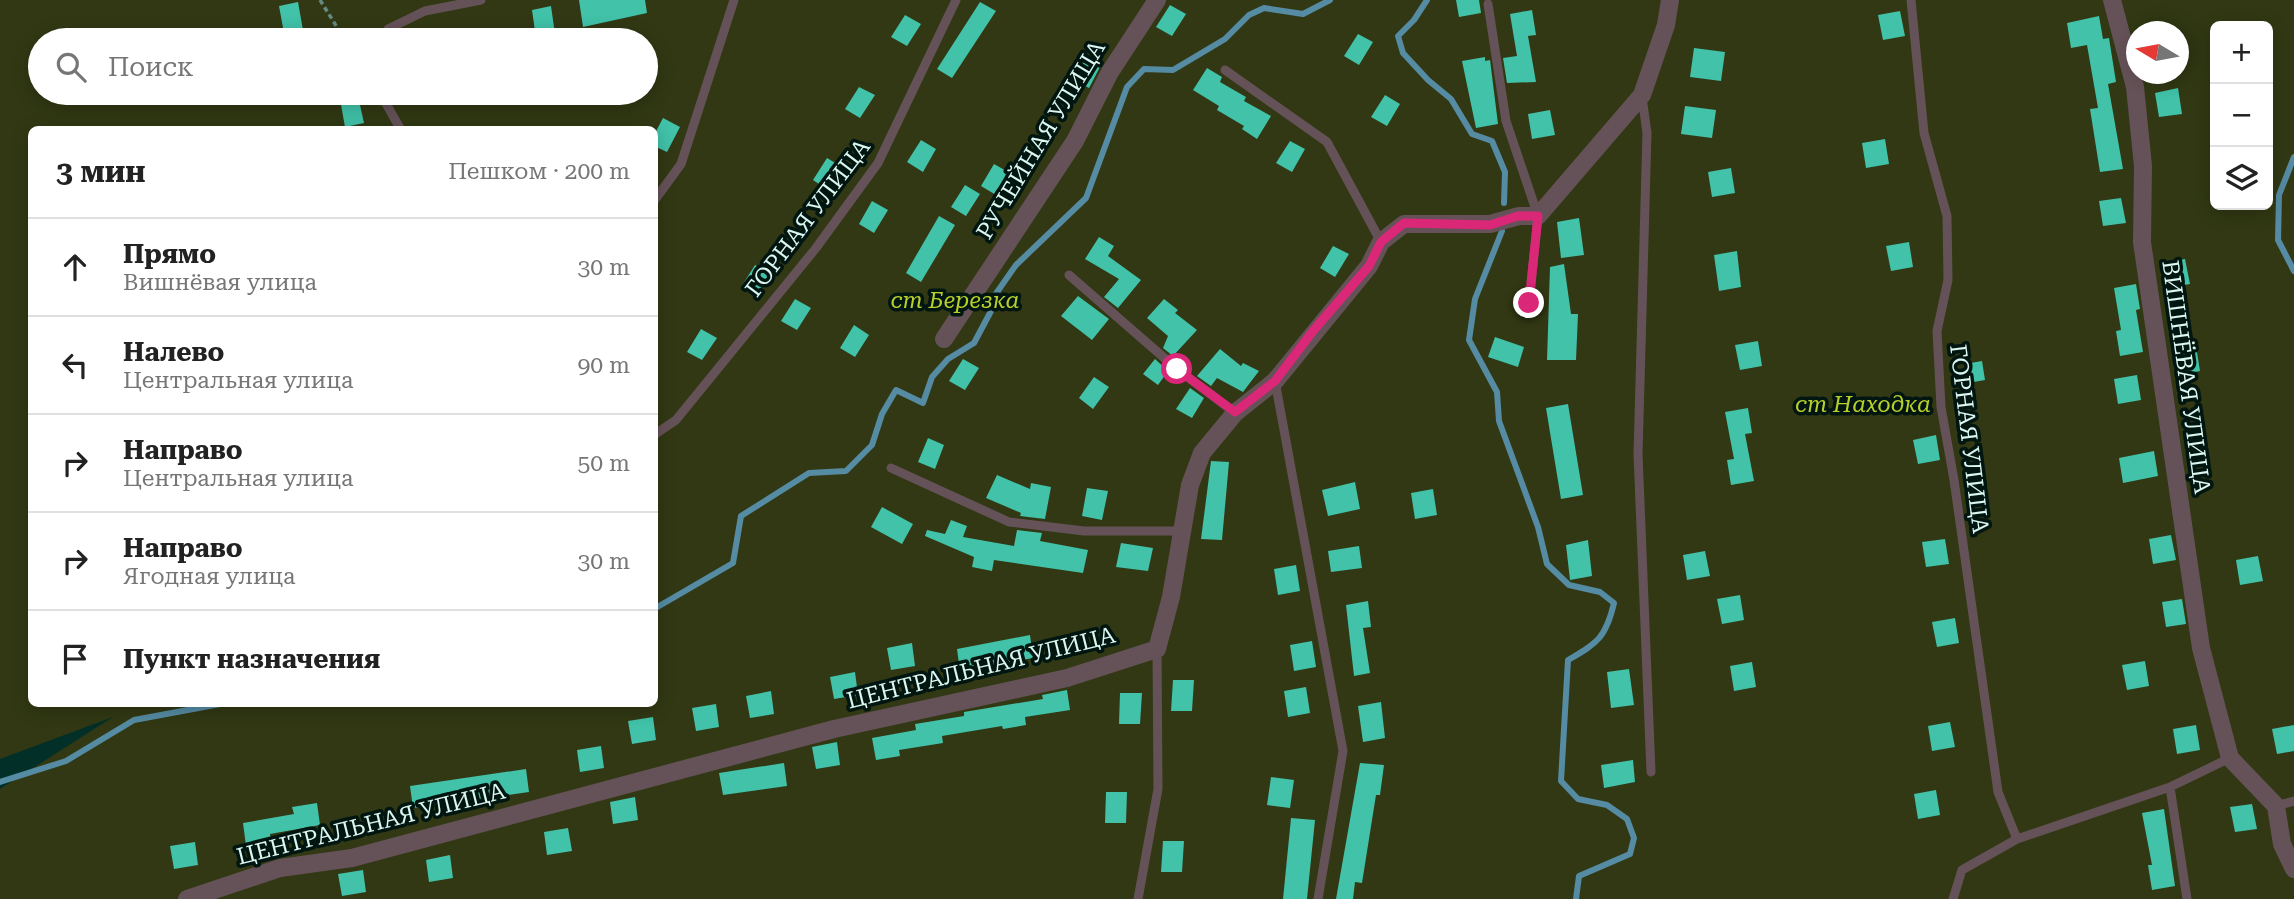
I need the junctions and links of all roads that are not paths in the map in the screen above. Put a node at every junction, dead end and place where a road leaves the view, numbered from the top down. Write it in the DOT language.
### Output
graph roads {
  1 [pos="481,0"];
  2 [pos="734,0"];
  3 [pos="956,0"];
  4 [pos="1157,0"];
  5 [pos="1670,0"];
  6 [pos="1911,0"];
  7 [pos="2112,0"];
  8 [pos="1488,4"];
  9 [pos="390,28"];
  10 [pos="1225,70"];
  11 [pos="1642,95"];
  12 [pos="387,105"];
  13 [pos="399,126"];
  14 [pos="658,196"];
  15 [pos="1538,216"];
  16 [pos="1381,242"];
  17 [pos="1069,275"];
  18 [pos="1529,303"];
  19 [pos="944,340"];
  20 [pos="1275,381"];
  21 [pos="1235,412"];
  22 [pos="658,432"];
  23 [pos="891,468"];
  24 [pos="1182,531"];
  25 [pos="1157,649"];
  26 [pos="2230,758"];
  27 [pos="1651,772"];
  28 [pos="2170,787"];
  29 [pos="2294,801"];
  30 [pos="2276,806"];
  31 [pos="2017,839"];
  32 [pos="2294,869"];
  33 [pos="187,899"];
  34 [pos="1138,899"];
  35 [pos="1318,899"];
  36 [pos="1953,899"];
  37 [pos="2187,899"];
  1 -- 9 [label="lane"];
  2 -- 14 [label="lane"];
  3 -- 22 [label="lane, ГОРНАЯ УЛИЦА"];
  4 -- 19 [label="street, РУЧЕЙНАЯ УЛИЦА"];
  5 -- 11 [label="street"];
  6 -- 31 [label="lane, ГОРНАЯ УЛИЦА"];
  7 -- 26 [label="street, ВИШНЁВАЯ УЛИЦА"];
  8 -- 15 [label="lane"];
  10 -- 16 [label="lane"];
  11 -- 15 [label="street"];
  11 -- 27 [label="lane"];
  12 -- 13 [label="lane"];
  15 -- 16 [label="street"];
  15 -- 18 [label="lane"];
  16 -- 20 [label="street"];
  17 -- 21 [label="lane"];
  20 -- 21 [label="street"];
  20 -- 35 [label="lane"];
  21 -- 24 [label="street"];
  23 -- 24 [label="lane"];
  24 -- 25 [label="street"];
  25 -- 33 [label="street, ЦЕНТРАЛЬНАЯ УЛИЦА"];
  25 -- 34 [label="lane"];
  26 -- 28 [label="lane"];
  26 -- 30 [label="street"];
  28 -- 31 [label="lane"];
  28 -- 37 [label="lane"];
  29 -- 30 [label="lane"];
  30 -- 32 [label="street"];
  31 -- 36 [label="lane"];
}
